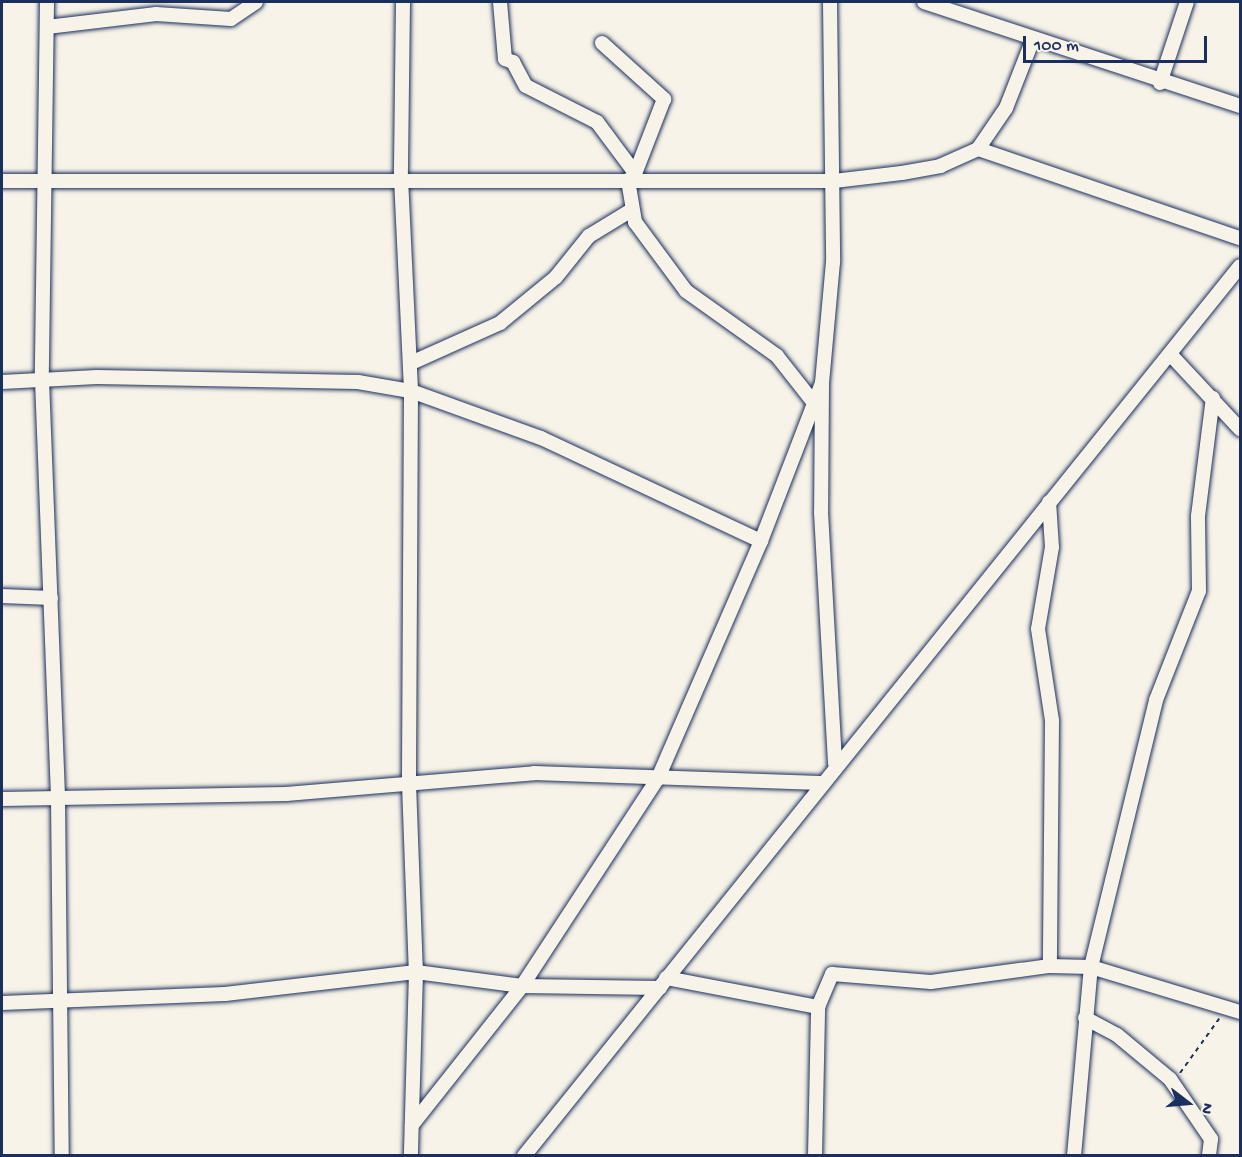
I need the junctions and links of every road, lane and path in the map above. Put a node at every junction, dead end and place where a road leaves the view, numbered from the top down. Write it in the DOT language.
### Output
graph roads {
  1 [pos="47,2"];
  2 [pos="256,2"];
  3 [pos="403,2"];
  4 [pos="500,2"];
  5 [pos="830,2"];
  6 [pos="924,2"];
  7 [pos="1187,2"];
  8 [pos="47,27"];
  9 [pos="1034,39"];
  10 [pos="602,43"];
  11 [pos="1160,82"];
  12 [pos="1240,106"];
  13 [pos="978,149"];
  14 [pos="401,178"];
  15 [pos="632,178"];
  16 [pos="2,181"];
  17 [pos="834,181"];
  18 [pos="48,182"];
  19 [pos="630,211"];
  20 [pos="1240,238"];
  21 [pos="1240,266"];
  22 [pos="1170,354"];
  23 [pos="411,363"];
  24 [pos="42,380"];
  25 [pos="2,382"];
  26 [pos="822,383"];
  27 [pos="411,391"];
  28 [pos="1213,398"];
  29 [pos="814,403"];
  30 [pos="1240,429"];
  31 [pos="1049,502"];
  32 [pos="761,541"];
  33 [pos="2,596"];
  34 [pos="51,598"];
  35 [pos="835,764"];
  36 [pos="658,778"];
  37 [pos="820,783"];
  38 [pos="409,784"];
  39 [pos="2,799"];
  40 [pos="58,799"];
  41 [pos="1050,966"];
  42 [pos="1091,967"];
  43 [pos="416,972"];
  44 [pos="663,983"];
  45 [pos="522,986"];
  46 [pos="2,1004"];
  47 [pos="60,1004"];
  48 [pos="818,1007"];
  49 [pos="1234,1010"];
  50 [pos="1084,1018"];
  51 [pos="1170,1079"];
  52 [pos="412,1125"];
  53 [pos="62,1155"];
  54 [pos="411,1155"];
  55 [pos="524,1155"];
  56 [pos="815,1155"];
  57 [pos="1074,1155"];
  58 [pos="1209,1155"];
  1 -- 8 [label="street"];
  2 -- 8 [label="street"];
  3 -- 14 [label="street"];
  4 -- 15 [label="street"];
  5 -- 17 [label="street"];
  6 -- 9 [label="street"];
  7 -- 11 [label="street"];
  8 -- 18 [label="street"];
  9 -- 11 [label="street"];
  9 -- 13 [label="street"];
  10 -- 15 [label="street"];
  11 -- 12 [label="street"];
  13 -- 17 [label="street"];
  13 -- 20 [label="street"];
  14 -- 15 [label="street"];
  14 -- 18 [label="street"];
  14 -- 23 [label="street"];
  15 -- 17 [label="street"];
  15 -- 19 [label="street"];
  16 -- 18 [label="street"];
  17 -- 26 [label="street"];
  18 -- 24 [label="street"];
  19 -- 23 [label="street"];
  19 -- 29 [label="street"];
  21 -- 22 [label="street"];
  22 -- 28 [label="street"];
  22 -- 31 [label="street"];
  23 -- 27 [label="street"];
  24 -- 25 [label="street"];
  24 -- 27 [label="street"];
  24 -- 34 [label="street"];
  26 -- 29 [label="street"];
  26 -- 35 [label="street"];
  27 -- 32 [label="street"];
  27 -- 38 [label="street"];
  28 -- 30 [label="street"];
  28 -- 42 [label="street"];
  29 -- 32 [label="street"];
  31 -- 35 [label="street"];
  31 -- 41 [label="street"];
  32 -- 36 [label="street"];
  33 -- 34 [label="street"];
  34 -- 40 [label="street"];
  35 -- 37 [label="street"];
  36 -- 37 [label="street"];
  36 -- 38 [label="street"];
  36 -- 45 [label="street"];
  37 -- 44 [label="street"];
  38 -- 40 [label="street"];
  38 -- 43 [label="street"];
  39 -- 40 [label="street"];
  40 -- 47 [label="street"];
  41 -- 42 [label="street"];
  41 -- 48 [label="street"];
  42 -- 49 [label="street"];
  42 -- 50 [label="street"];
  43 -- 45 [label="street"];
  43 -- 47 [label="street"];
  43 -- 52 [label="street"];
  44 -- 45 [label="street"];
  44 -- 48 [label="street"];
  44 -- 55 [label="street"];
  45 -- 52 [label="street"];
  46 -- 47 [label="street"];
  47 -- 53 [label="street"];
  48 -- 56 [label="street"];
  49 -- 51 [label="path"];
  50 -- 51 [label="street"];
  50 -- 57 [label="street"];
  51 -- 58 [label="street"];
  52 -- 54 [label="street"];
}
